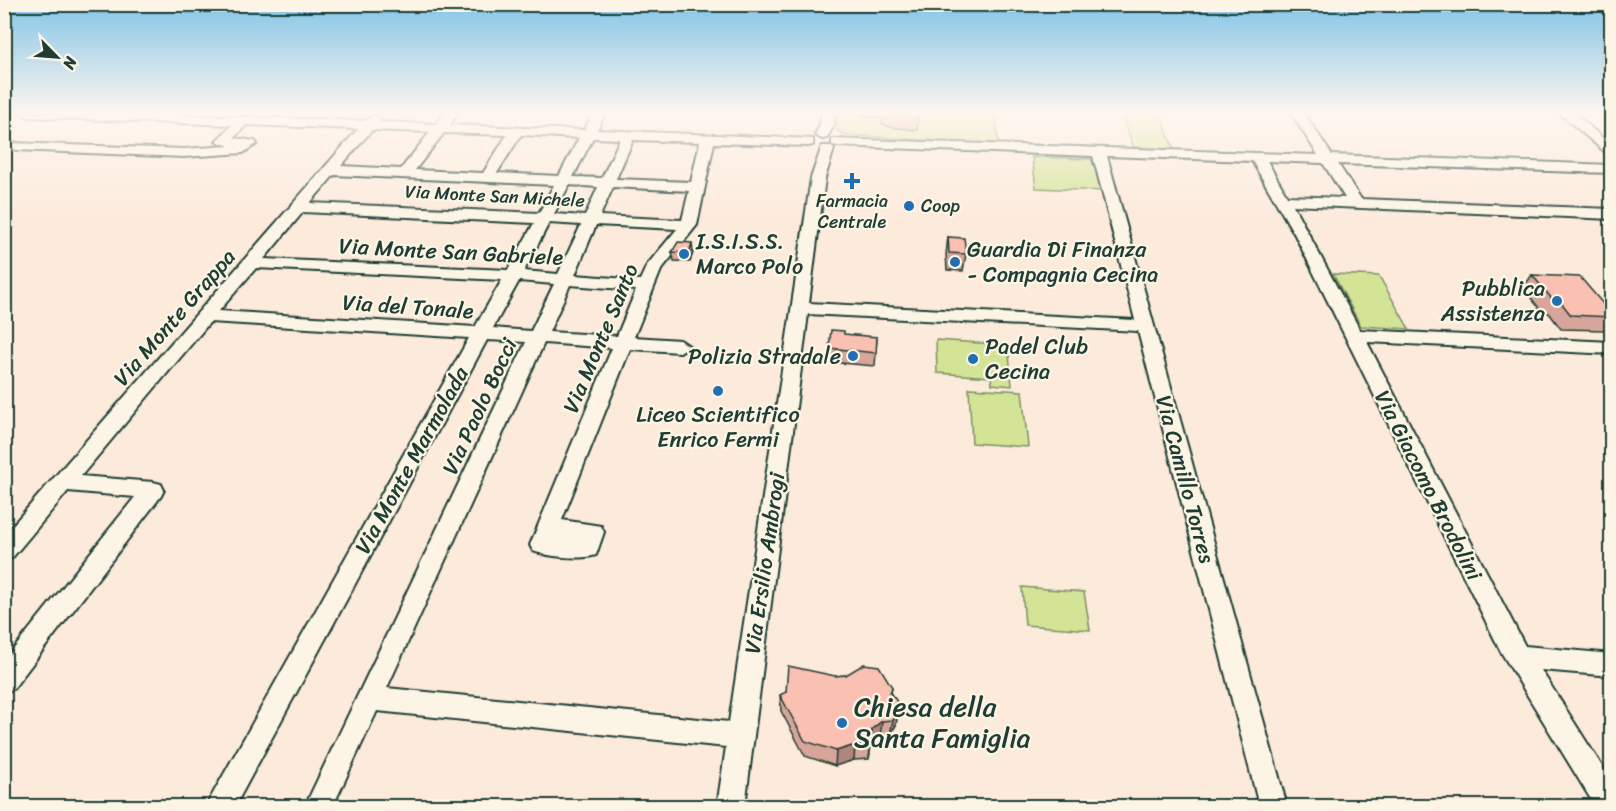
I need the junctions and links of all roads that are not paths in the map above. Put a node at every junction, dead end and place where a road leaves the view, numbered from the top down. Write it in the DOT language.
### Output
graph roads {
  1 [pos="132,151"];
  2 [pos="216,151"];
  3 [pos="347,151"];
  4 [pos="422,151"];
  5 [pos="504,151"];
  6 [pos="580,151"];
  7 [pos="622,151"];
  8 [pos="705,151"];
  9 [pos="821,151"];
  10 [pos="1094,151"];
  11 [pos="1099,151"];
  12 [pos="1322,151"];
  13 [pos="1254,155"];
  14 [pos="1327,159"];
  15 [pos="330,170"];
  16 [pos="1611,170"];
  17 [pos="405,173"];
  18 [pos="488,177"];
  19 [pos="564,181"];
  20 [pos="609,183"];
  21 [pos="698,187"];
  22 [pos="1284,200"];
  23 [pos="1356,203"];
  24 [pos="298,207"];
  25 [pos="1611,214"];
  26 [pos="544,219"];
  27 [pos="591,220"];
  28 [pos="689,225"];
  29 [pos="252,263"];
  30 [pos="512,275"];
  31 [pos="564,280"];
  32 [pos="646,286"];
  33 [pos="800,308"];
  34 [pos="205,316"];
  35 [pos="1146,326"];
  36 [pos="480,334"];
  37 [pos="1354,336"];
  38 [pos="536,339"];
  39 [pos="623,343"];
  40 [pos="680,346"];
  41 [pos="1611,348"];
  42 [pos="64,483"];
  43 [pos="548,527"];
  44 [pos="4,551"];
  45 [pos="1518,657"];
  46 [pos="1611,665"];
  47 [pos="4,681"];
  48 [pos="371,698"];
  49 [pos="740,736"];
  50 [pos="220,807"];
  51 [pos="319,807"];
  52 [pos="731,807"];
  53 [pos="1274,807"];
  54 [pos="1610,807"];
  1 -- 2 [label="street"];
  3 -- 15 [label="street, Via Monte Grappa"];
  4 -- 17 [label="street"];
  5 -- 18 [label="street"];
  6 -- 19 [label="street, Via Monte Marmolada"];
  7 -- 20 [label="street, Via Paolo Bocci"];
  8 -- 21 [label="street, Via Monte Santo"];
  9 -- 33 [label="street, Via Ersilio Ambrogi"];
  10 -- 11 [label="street"];
  11 -- 13 [label="street"];
  11 -- 35 [label="street, Via Camillo Torres"];
  12 -- 14 [label="street"];
  13 -- 14 [label="street"];
  13 -- 22 [label="street, Via Giacomo Brodolini"];
  14 -- 16 [label="street"];
  14 -- 23 [label="street"];
  15 -- 17 [label="street"];
  15 -- 24 [label="street, Via Monte Grappa"];
  17 -- 18 [label="street"];
  18 -- 19 [label="street"];
  19 -- 20 [label="street"];
  19 -- 26 [label="street, Via Monte Marmolada"];
  20 -- 21 [label="street"];
  20 -- 27 [label="street, Via Paolo Bocci"];
  21 -- 28 [label="street, Via Monte Santo"];
  22 -- 23 [label="street"];
  22 -- 37 [label="street, Via Giacomo Brodolini"];
  23 -- 25 [label="street"];
  24 -- 26 [label="street, Via Monte San Michele"];
  24 -- 29 [label="street, Via Monte Grappa"];
  26 -- 27 [label="street, Via Monte San Michele"];
  26 -- 30 [label="street, Via Monte Marmolada"];
  27 -- 28 [label="street, Via Monte San Michele"];
  27 -- 31 [label="street, Via Paolo Bocci"];
  28 -- 32 [label="street, Via Monte Santo"];
  29 -- 30 [label="street, Via Monte San Gabriele"];
  29 -- 34 [label="street, Via Monte Grappa"];
  30 -- 31 [label="street, Via Monte San Gabriele"];
  30 -- 36 [label="street, Via Monte Marmolada"];
  31 -- 32 [label="street, Via Monte San Gabriele"];
  31 -- 38 [label="street, Via Paolo Bocci"];
  32 -- 39 [label="street, Via Monte Santo"];
  33 -- 35 [label="street"];
  33 -- 49 [label="street, Via Ersilio Ambrogi"];
  34 -- 36 [label="street, Via del Tonale"];
  34 -- 42 [label="street, Via Monte Grappa"];
  35 -- 53 [label="street, Via Camillo Torres"];
  36 -- 38 [label="street, Via del Tonale"];
  36 -- 50 [label="street, Via Monte Marmolada"];
  37 -- 41 [label="street"];
  37 -- 45 [label="street, Via Giacomo Brodolini"];
  38 -- 39 [label="street, Via del Tonale"];
  38 -- 48 [label="street, Via Paolo Bocci"];
  39 -- 40 [label="street, Via del Tonale"];
  39 -- 43 [label="street, Via Monte Santo"];
  42 -- 44 [label="street, Via Monte Grappa"];
  42 -- 47 [label="street"];
  45 -- 46 [label="street"];
  45 -- 54 [label="street, Via Giacomo Brodolini"];
  48 -- 49 [label="street"];
  48 -- 51 [label="street, Via Paolo Bocci"];
  49 -- 52 [label="street, Via Ersilio Ambrogi"];
}
